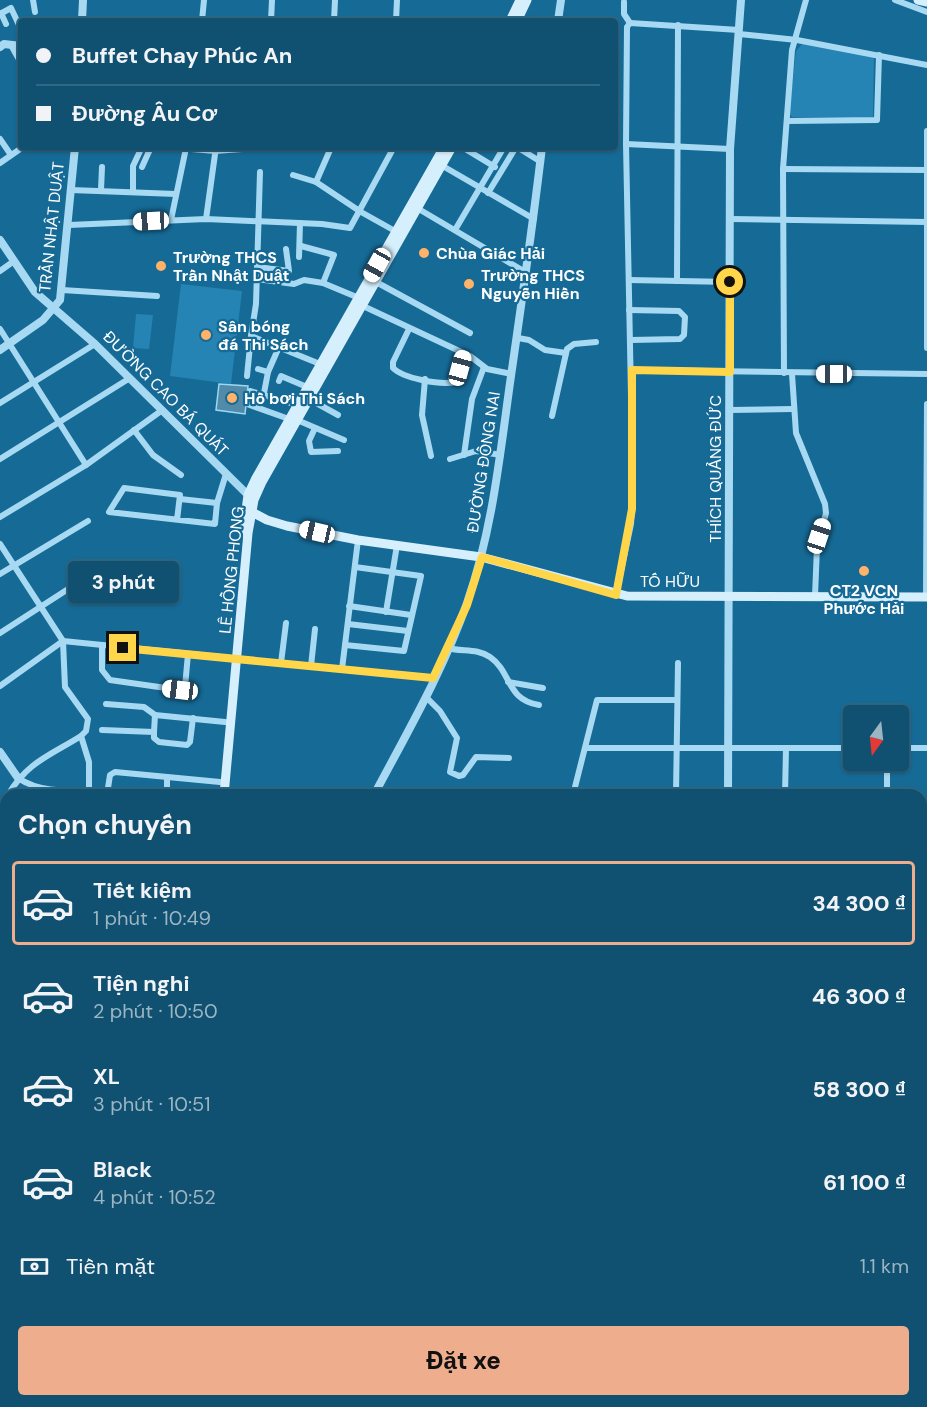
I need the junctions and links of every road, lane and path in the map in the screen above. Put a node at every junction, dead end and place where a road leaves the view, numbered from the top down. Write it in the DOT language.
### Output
graph roads {
  1 [pos="33,0"];
  2 [pos="83,0"];
  3 [pos="204,0"];
  4 [pos="272,0"];
  5 [pos="335,0"];
  6 [pos="397,0"];
  7 [pos="520,0"];
  8 [pos="527,0"];
  9 [pos="561,0"];
  10 [pos="741,0"];
  11 [pos="806,0"];
  12 [pos="895,0"];
  13 [pos="918,0"];
  14 [pos="624,2"];
  15 [pos="927,2"];
  16 [pos="35,12"];
  17 [pos="927,12"];
  18 [pos="1,14"];
  19 [pos="82,18"];
  20 [pos="202,18"];
  21 [pos="271,18"];
  22 [pos="334,18"];
  23 [pos="397,18"];
  24 [pos="511,18"];
  25 [pos="518,18"];
  26 [pos="558,18"];
  27 [pos="18,21"];
  28 [pos="630,23"];
  29 [pos="6,24"];
  30 [pos="678,25"];
  31 [pos="739,32"];
  32 [pos="797,40"];
  33 [pos="11,45"];
  34 [pos="0,46"];
  35 [pos="18,46"];
  36 [pos="879,55"];
  37 [pos="18,58"];
  38 [pos="927,65"];
  39 [pos="786,121"];
  40 [pos="927,131"];
  41 [pos="0,139"];
  42 [pos="626,144"];
  43 [pos="675,146"];
  44 [pos="730,149"];
  45 [pos="18,150"];
  46 [pos="75,150"];
  47 [pos="141,150"];
  48 [pos="150,150"];
  49 [pos="186,150"];
  50 [pos="216,150"];
  51 [pos="330,150"];
  52 [pos="392,150"];
  53 [pos="443,150"];
  54 [pos="450,150"];
  55 [pos="467,150"];
  56 [pos="502,150"];
  57 [pos="515,150"];
  58 [pos="522,150"];
  59 [pos="542,150"];
  60 [pos="10,155"];
  61 [pos="541,162"];
  62 [pos="0,163"];
  63 [pos="441,165"];
  64 [pos="492,165"];
  65 [pos="102,167"];
  66 [pos="142,167"];
  67 [pos="783,169"];
  68 [pos="927,170"];
  69 [pos="501,171"];
  70 [pos="260,172"];
  71 [pos="293,175"];
  72 [pos="316,182"];
  73 [pos="479,189"];
  74 [pos="70,190"];
  75 [pos="101,190"];
  76 [pos="133,191"];
  77 [pos="488,193"];
  78 [pos="176,194"];
  79 [pos="413,210"];
  80 [pos="361,212"];
  81 [pos="206,219"];
  82 [pos="534,219"];
  83 [pos="731,219"];
  84 [pos="171,220"];
  85 [pos="783,220"];
  86 [pos="259,221"];
  87 [pos="927,222"];
  88 [pos="300,223"];
  89 [pos="69,225"];
  90 [pos="454,230"];
  91 [pos="399,233"];
  92 [pos="0,240"];
  93 [pos="301,246"];
  94 [pos="286,249"];
  95 [pos="299,256"];
  96 [pos="14,261"];
  97 [pos="257,267"];
  98 [pos="0,271"];
  99 [pos="528,273"];
  100 [pos="257,279"];
  101 [pos="629,280"];
  102 [pos="677,281"];
  103 [pos="376,282"];
  104 [pos="730,282"];
  105 [pos="323,283"];
  106 [pos="62,290"];
  107 [pos="157,296"];
  108 [pos="361,302"];
  109 [pos="54,309"];
  110 [pos="629,310"];
  111 [pos="0,329"];
  112 [pos="409,329"];
  113 [pos="470,333"];
  114 [pos="251,336"];
  115 [pos="518,338"];
  116 [pos="631,340"];
  117 [pos="596,342"];
  118 [pos="10,343"];
  119 [pos="96,344"];
  120 [pos="279,347"];
  121 [pos="927,348"];
  122 [pos="0,350"];
  123 [pos="566,353"];
  124 [pos="464,354"];
  125 [pos="320,364"];
  126 [pos="484,367"];
  127 [pos="258,369"];
  128 [pos="632,370"];
  129 [pos="268,372"];
  130 [pos="730,372"];
  131 [pos="784,373"];
  132 [pos="512,374"];
  133 [pos="792,374"];
  134 [pos="927,374"];
  135 [pos="247,376"];
  136 [pos="130,378"];
  137 [pos="425,379"];
  138 [pos="279,381"];
  139 [pos="34,382"];
  140 [pos="307,387"];
  141 [pos="250,391"];
  142 [pos="264,393"];
  143 [pos="309,399"];
  144 [pos="0,403"];
  145 [pos="247,404"];
  146 [pos="298,405"];
  147 [pos="927,405"];
  148 [pos="793,409"];
  149 [pos="730,410"];
  150 [pos="161,411"];
  151 [pos="338,415"];
  152 [pos="552,416"];
  153 [pos="293,420"];
  154 [pos="61,423"];
  155 [pos="315,428"];
  156 [pos="134,430"];
  157 [pos="344,440"];
  158 [pos="338,451"];
  159 [pos="464,455"];
  160 [pos="501,455"];
  161 [pos="431,456"];
  162 [pos="0,459"];
  163 [pos="450,459"];
  164 [pos="86,465"];
  165 [pos="226,474"];
  166 [pos="181,475"];
  167 [pos="251,498"];
  168 [pos="180,499"];
  169 [pos="217,503"];
  170 [pos="248,510"];
  171 [pos="0,517"];
  172 [pos="927,518"];
  173 [pos="177,520"];
  174 [pos="88,521"];
  175 [pos="358,540"];
  176 [pos="0,544"];
  177 [pos="397,545"];
  178 [pos="482,557"];
  179 [pos="14,565"];
  180 [pos="355,567"];
  181 [pos="394,572"];
  182 [pos="0,574"];
  183 [pos="79,582"];
  184 [pos="616,595"];
  185 [pos="730,597"];
  186 [pos="814,597"];
  187 [pos="926,597"];
  188 [pos="349,606"];
  189 [pos="40,607"];
  190 [pos="386,612"];
  191 [pos="411,615"];
  192 [pos="286,623"];
  193 [pos="348,624"];
  194 [pos="315,629"];
  195 [pos="408,631"];
  196 [pos="0,633"];
  197 [pos="63,641"];
  198 [pos="102,645"];
  199 [pos="345,645"];
  200 [pos="448,648"];
  201 [pos="188,654"];
  202 [pos="234,659"];
  203 [pos="281,663"];
  204 [pos="678,663"];
  205 [pos="311,666"];
  206 [pos="342,669"];
  207 [pos="433,678"];
  208 [pos="508,682"];
  209 [pos="0,686"];
  210 [pos="543,688"];
  211 [pos="426,697"];
  212 [pos="678,700"];
  213 [pos="106,704"];
  214 [pos="539,705"];
  215 [pos="155,715"];
  216 [pos="193,718"];
  217 [pos="225,722"];
  218 [pos="102,730"];
  219 [pos="154,732"];
  220 [pos="81,736"];
  221 [pos="677,747"];
  222 [pos="728,747"];
  223 [pos="586,748"];
  224 [pos="786,748"];
  225 [pos="843,748"];
  226 [pos="909,748"];
  227 [pos="927,748"];
  228 [pos="0,752"];
  229 [pos="509,758"];
  230 [pos="887,771"];
  231 [pos="167,777"];
  232 [pos="18,778"];
  233 [pos="222,783"];
  234 [pos="12,789"];
  235 [pos="70,789"];
  236 [pos="89,789"];
  237 [pos="107,789"];
  238 [pos="166,789"];
  239 [pos="220,789"];
  240 [pos="223,789"];
  241 [pos="377,789"];
  242 [pos="575,789"];
  243 [pos="676,789"];
  244 [pos="728,789"];
  245 [pos="785,789"];
  246 [pos="887,789"];
  247 [pos="0,903"];
  248 [pos="0,913"];
  1 -- 16 [label="street"];
  2 -- 19 [label="street"];
  3 -- 20 [label="street"];
  4 -- 21 [label="street"];
  5 -- 22 [label="street"];
  6 -- 23 [label="street"];
  7 -- 24 [label="main road"];
  8 -- 25 [label="main road"];
  9 -- 26 [label="street"];
  10 -- 31 [label="street, THÍCH QUẢNG ĐỨC"];
  11 -- 32 [label="street"];
  12 -- 17 [label="street"];
  13 -- 15 [label="main road"];
  14 -- 28 [label="street"];
  18 -- 27 [label="street"];
  18 -- 29 [label="street"];
  28 -- 30 [label="street"];
  28 -- 42 [label="street"];
  30 -- 31 [label="street"];
  30 -- 43 [label="street"];
  31 -- 32 [label="street"];
  31 -- 44 [label="street, THÍCH QUẢNG ĐỨC"];
  32 -- 36 [label="street"];
  32 -- 39 [label="street"];
  33 -- 34 [label="street"];
  33 -- 35 [label="street"];
  33 -- 37 [label="street"];
  36 -- 38 [label="street"];
  36 -- 39 [label="street"];
  39 -- 67 [label="street"];
  40 -- 68 [label="street"];
  41 -- 60 [label="street"];
  42 -- 43 [label="street"];
  42 -- 101 [label="street"];
  43 -- 44 [label="street"];
  43 -- 102 [label="street"];
  44 -- 83 [label="street, THÍCH QUẢNG ĐỨC"];
  45 -- 60 [label="street"];
  46 -- 74 [label="street, TRẦN NHẬT DUẬT"];
  47 -- 76 [label="street"];
  48 -- 66 [label="street"];
  49 -- 78 [label="street"];
  50 -- 81 [label="street"];
  51 -- 72 [label="street"];
  52 -- 80 [label="street"];
  53 -- 79 [label="main road, LÊ HỒNG PHONG"];
  54 -- 63 [label="main road, LÊ HỒNG PHONG"];
  55 -- 64 [label="street"];
  56 -- 64 [label="street"];
  57 -- 69 [label="street"];
  58 -- 61 [label="street"];
  59 -- 61 [label="street, ĐƯỜNG ĐỒNG NAI"];
  60 -- 62 [label="street"];
  61 -- 82 [label="street, ĐƯỜNG ĐỒNG NAI"];
  63 -- 73 [label="street"];
  63 -- 79 [label="main road, LÊ HỒNG PHONG"];
  64 -- 69 [label="street"];
  64 -- 73 [label="street"];
  65 -- 75 [label="street"];
  67 -- 68 [label="street"];
  67 -- 85 [label="street"];
  68 -- 87 [label="street"];
  69 -- 77 [label="street"];
  70 -- 86 [label="street"];
  71 -- 72 [label="street"];
  72 -- 80 [label="street"];
  73 -- 77 [label="street"];
  73 -- 90 [label="street"];
  74 -- 75 [label="street"];
  74 -- 89 [label="street, TRẦN NHẬT DUẬT"];
  75 -- 76 [label="street"];
  76 -- 78 [label="street"];
  77 -- 82 [label="street"];
  78 -- 84 [label="street"];
  79 -- 90 [label="street"];
  79 -- 91 [label="main road, LÊ HỒNG PHONG"];
  80 -- 88 [label="street"];
  80 -- 91 [label="street"];
  81 -- 84 [label="street"];
  81 -- 86 [label="street"];
  82 -- 99 [label="street, ĐƯỜNG ĐỒNG NAI"];
  83 -- 85 [label="street"];
  83 -- 104 [label="street, THÍCH QUẢNG ĐỨC"];
  84 -- 89 [label="street"];
  85 -- 87 [label="street"];
  85 -- 131 [label="street"];
  86 -- 88 [label="street"];
  86 -- 97 [label="street"];
  87 -- 121 [label="street"];
  88 -- 93 [label="street"];
  89 -- 106 [label="street, TRẦN NHẬT DUẬT"];
  90 -- 99 [label="street"];
  91 -- 103 [label="main road, LÊ HỒNG PHONG"];
  91 -- 108 [label="main road, LÊ HỒNG PHONG"];
  92 -- 96 [label="street, ĐƯỜNG CAO BÁ QUÁT"];
  93 -- 95 [label="street"];
  93 -- 105 [label="street"];
  94 -- 97 [label="street"];
  96 -- 98 [label="street"];
  96 -- 109 [label="street, ĐƯỜNG CAO BÁ QUÁT"];
  97 -- 100 [label="street"];
  99 -- 115 [label="street, ĐƯỜNG ĐỒNG NAI"];
  100 -- 105 [label="street"];
  100 -- 114 [label="street"];
  101 -- 102 [label="street"];
  101 -- 110 [label="street"];
  102 -- 104 [label="street"];
  103 -- 108 [label="main road, LÊ HỒNG PHONG"];
  103 -- 113 [label="street"];
  104 -- 130 [label="street, THÍCH QUẢNG ĐỨC"];
  105 -- 108 [label="street"];
  106 -- 107 [label="street"];
  106 -- 109 [label="street, TRẦN NHẬT DUẬT"];
  108 -- 112 [label="street"];
  108 -- 125 [label="main road, LÊ HỒNG PHONG"];
  108 -- 143 [label="main road, LÊ HỒNG PHONG"];
  109 -- 118 [label="street"];
  109 -- 119 [label="street, ĐƯỜNG CAO BÁ QUÁT"];
  110 -- 116 [label="street"];
  110 -- 116 [label="street"];
  111 -- 118 [label="street"];
  112 -- 124 [label="street"];
  112 -- 137 [label="street"];
  114 -- 120 [label="street"];
  114 -- 135 [label="street"];
  115 -- 123 [label="street"];
  115 -- 132 [label="street, ĐƯỜNG ĐỒNG NAI"];
  116 -- 128 [label="street"];
  117 -- 123 [label="street"];
  118 -- 122 [label="street"];
  118 -- 139 [label="street"];
  119 -- 136 [label="street, ĐƯỜNG CAO BÁ QUÁT"];
  119 -- 139 [label="street"];
  120 -- 125 [label="street"];
  120 -- 129 [label="street"];
  123 -- 152 [label="street"];
  124 -- 126 [label="street"];
  124 -- 137 [label="street"];
  125 -- 140 [label="main road, LÊ HỒNG PHONG"];
  126 -- 132 [label="street"];
  126 -- 159 [label="street"];
  127 -- 129 [label="street"];
  128 -- 130 [label="street"];
  128 -- 184 [label="street"];
  129 -- 142 [label="street"];
  130 -- 131 [label="street"];
  130 -- 149 [label="street, THÍCH QUẢNG ĐỨC"];
  131 -- 133 [label="street"];
  132 -- 160 [label="street, ĐƯỜNG ĐỒNG NAI"];
  133 -- 134 [label="street"];
  133 -- 148 [label="street"];
  136 -- 150 [label="street, ĐƯỜNG CAO BÁ QUÁT"];
  136 -- 154 [label="street"];
  137 -- 161 [label="street"];
  138 -- 140 [label="street"];
  139 -- 144 [label="street"];
  139 -- 154 [label="street"];
  140 -- 146 [label="main road, LÊ HỒNG PHONG"];
  141 -- 142 [label="street"];
  142 -- 146 [label="street"];
  143 -- 151 [label="street"];
  143 -- 153 [label="main road, LÊ HỒNG PHONG"];
  145 -- 153 [label="street"];
  146 -- 153 [label="main road, LÊ HỒNG PHONG"];
  147 -- 172 [label="street"];
  148 -- 149 [label="street"];
  148 -- 186 [label="street"];
  149 -- 185 [label="street, THÍCH QUẢNG ĐỨC"];
  150 -- 156 [label="street"];
  150 -- 165 [label="street, ĐƯỜNG CAO BÁ QUÁT"];
  153 -- 155 [label="street"];
  153 -- 167 [label="main road, LÊ HỒNG PHONG"];
  154 -- 162 [label="street"];
  154 -- 164 [label="street"];
  155 -- 157 [label="street"];
  155 -- 158 [label="street"];
  156 -- 164 [label="street"];
  156 -- 166 [label="street"];
  159 -- 160 [label="street"];
  159 -- 163 [label="street"];
  160 -- 178 [label="street, ĐƯỜNG ĐỒNG NAI"];
  164 -- 171 [label="street"];
  165 -- 167 [label="street, ĐƯỜNG CAO BÁ QUÁT"];
  165 -- 169 [label="street"];
  167 -- 170 [label="main road, LÊ HỒNG PHONG"];
  168 -- 169 [label="street"];
  168 -- 173 [label="street"];
  168 -- 173 [label="street"];
  169 -- 173 [label="street"];
  170 -- 175 [label="main road, TỐ HỮU"];
  170 -- 202 [label="main road, LÊ HỒNG PHONG"];
  172 -- 187 [label="street"];
  174 -- 179 [label="street"];
  175 -- 177 [label="main road, TỐ HỮU"];
  175 -- 180 [label="street"];
  176 -- 179 [label="street"];
  177 -- 178 [label="main road, TỐ HỮU"];
  177 -- 181 [label="street"];
  178 -- 184 [label="main road, TỐ HỮU"];
  178 -- 200 [label="street, ĐƯỜNG ĐỒNG NAI"];
  179 -- 182 [label="street"];
  179 -- 189 [label="street"];
  180 -- 181 [label="street"];
  180 -- 188 [label="street"];
  181 -- 190 [label="street"];
  181 -- 191 [label="street"];
  183 -- 189 [label="street"];
  184 -- 185 [label="main road, TỐ HỮU"];
  185 -- 186 [label="main road, TỐ HỮU"];
  185 -- 222 [label="street, THÍCH QUẢNG ĐỨC"];
  186 -- 187 [label="main road, TỐ HỮU"];
  188 -- 190 [label="street"];
  188 -- 193 [label="street"];
  189 -- 196 [label="street"];
  189 -- 197 [label="street"];
  190 -- 191 [label="street"];
  191 -- 195 [label="street"];
  192 -- 203 [label="street"];
  193 -- 195 [label="street"];
  193 -- 199 [label="street"];
  194 -- 205 [label="street"];
  195 -- 199 [label="street"];
  197 -- 198 [label="street"];
  197 -- 209 [label="street"];
  197 -- 220 [label="street"];
  198 -- 201 [label="street"];
  198 -- 201 [label="street"];
  199 -- 206 [label="street"];
  200 -- 207 [label="street, ĐƯỜNG ĐỒNG NAI"];
  200 -- 208 [label="street"];
  201 -- 202 [label="street"];
  202 -- 203 [label="street"];
  202 -- 217 [label="main road, LÊ HỒNG PHONG"];
  202 -- 233 [label="main road, LÊ HỒNG PHONG"];
  203 -- 205 [label="street"];
  204 -- 212 [label="street"];
  205 -- 206 [label="street"];
  206 -- 207 [label="street"];
  207 -- 211 [label="street, ĐƯỜNG ĐỒNG NAI"];
  208 -- 210 [label="street"];
  208 -- 214 [label="street"];
  211 -- 229 [label="street"];
  211 -- 241 [label="street, ĐƯỜNG ĐỒNG NAI"];
  212 -- 221 [label="street"];
  212 -- 223 [label="street"];
  213 -- 215 [label="street"];
  215 -- 216 [label="street"];
  215 -- 219 [label="street"];
  216 -- 217 [label="street"];
  216 -- 219 [label="street"];
  217 -- 233 [label="main road, LÊ HỒNG PHONG"];
  218 -- 219 [label="street"];
  220 -- 232 [label="street"];
  220 -- 236 [label="street"];
  221 -- 222 [label="street"];
  221 -- 223 [label="street"];
  221 -- 243 [label="street"];
  222 -- 224 [label="street"];
  222 -- 244 [label="street, THÍCH QUẢNG ĐỨC"];
  223 -- 242 [label="street"];
  224 -- 225 [label="street"];
  224 -- 245 [label="street"];
  226 -- 227 [label="street"];
  228 -- 232 [label="street"];
  230 -- 246 [label="street"];
  231 -- 233 [label="street"];
  231 -- 237 [label="street"];
  231 -- 238 [label="street"];
  232 -- 234 [label="street"];
  232 -- 235 [label="street"];
  233 -- 239 [label="main road, LÊ HỒNG PHONG"];
  233 -- 240 [label="main road, LÊ HỒNG PHONG"];
  247 -- 248 [label="street"];
}
